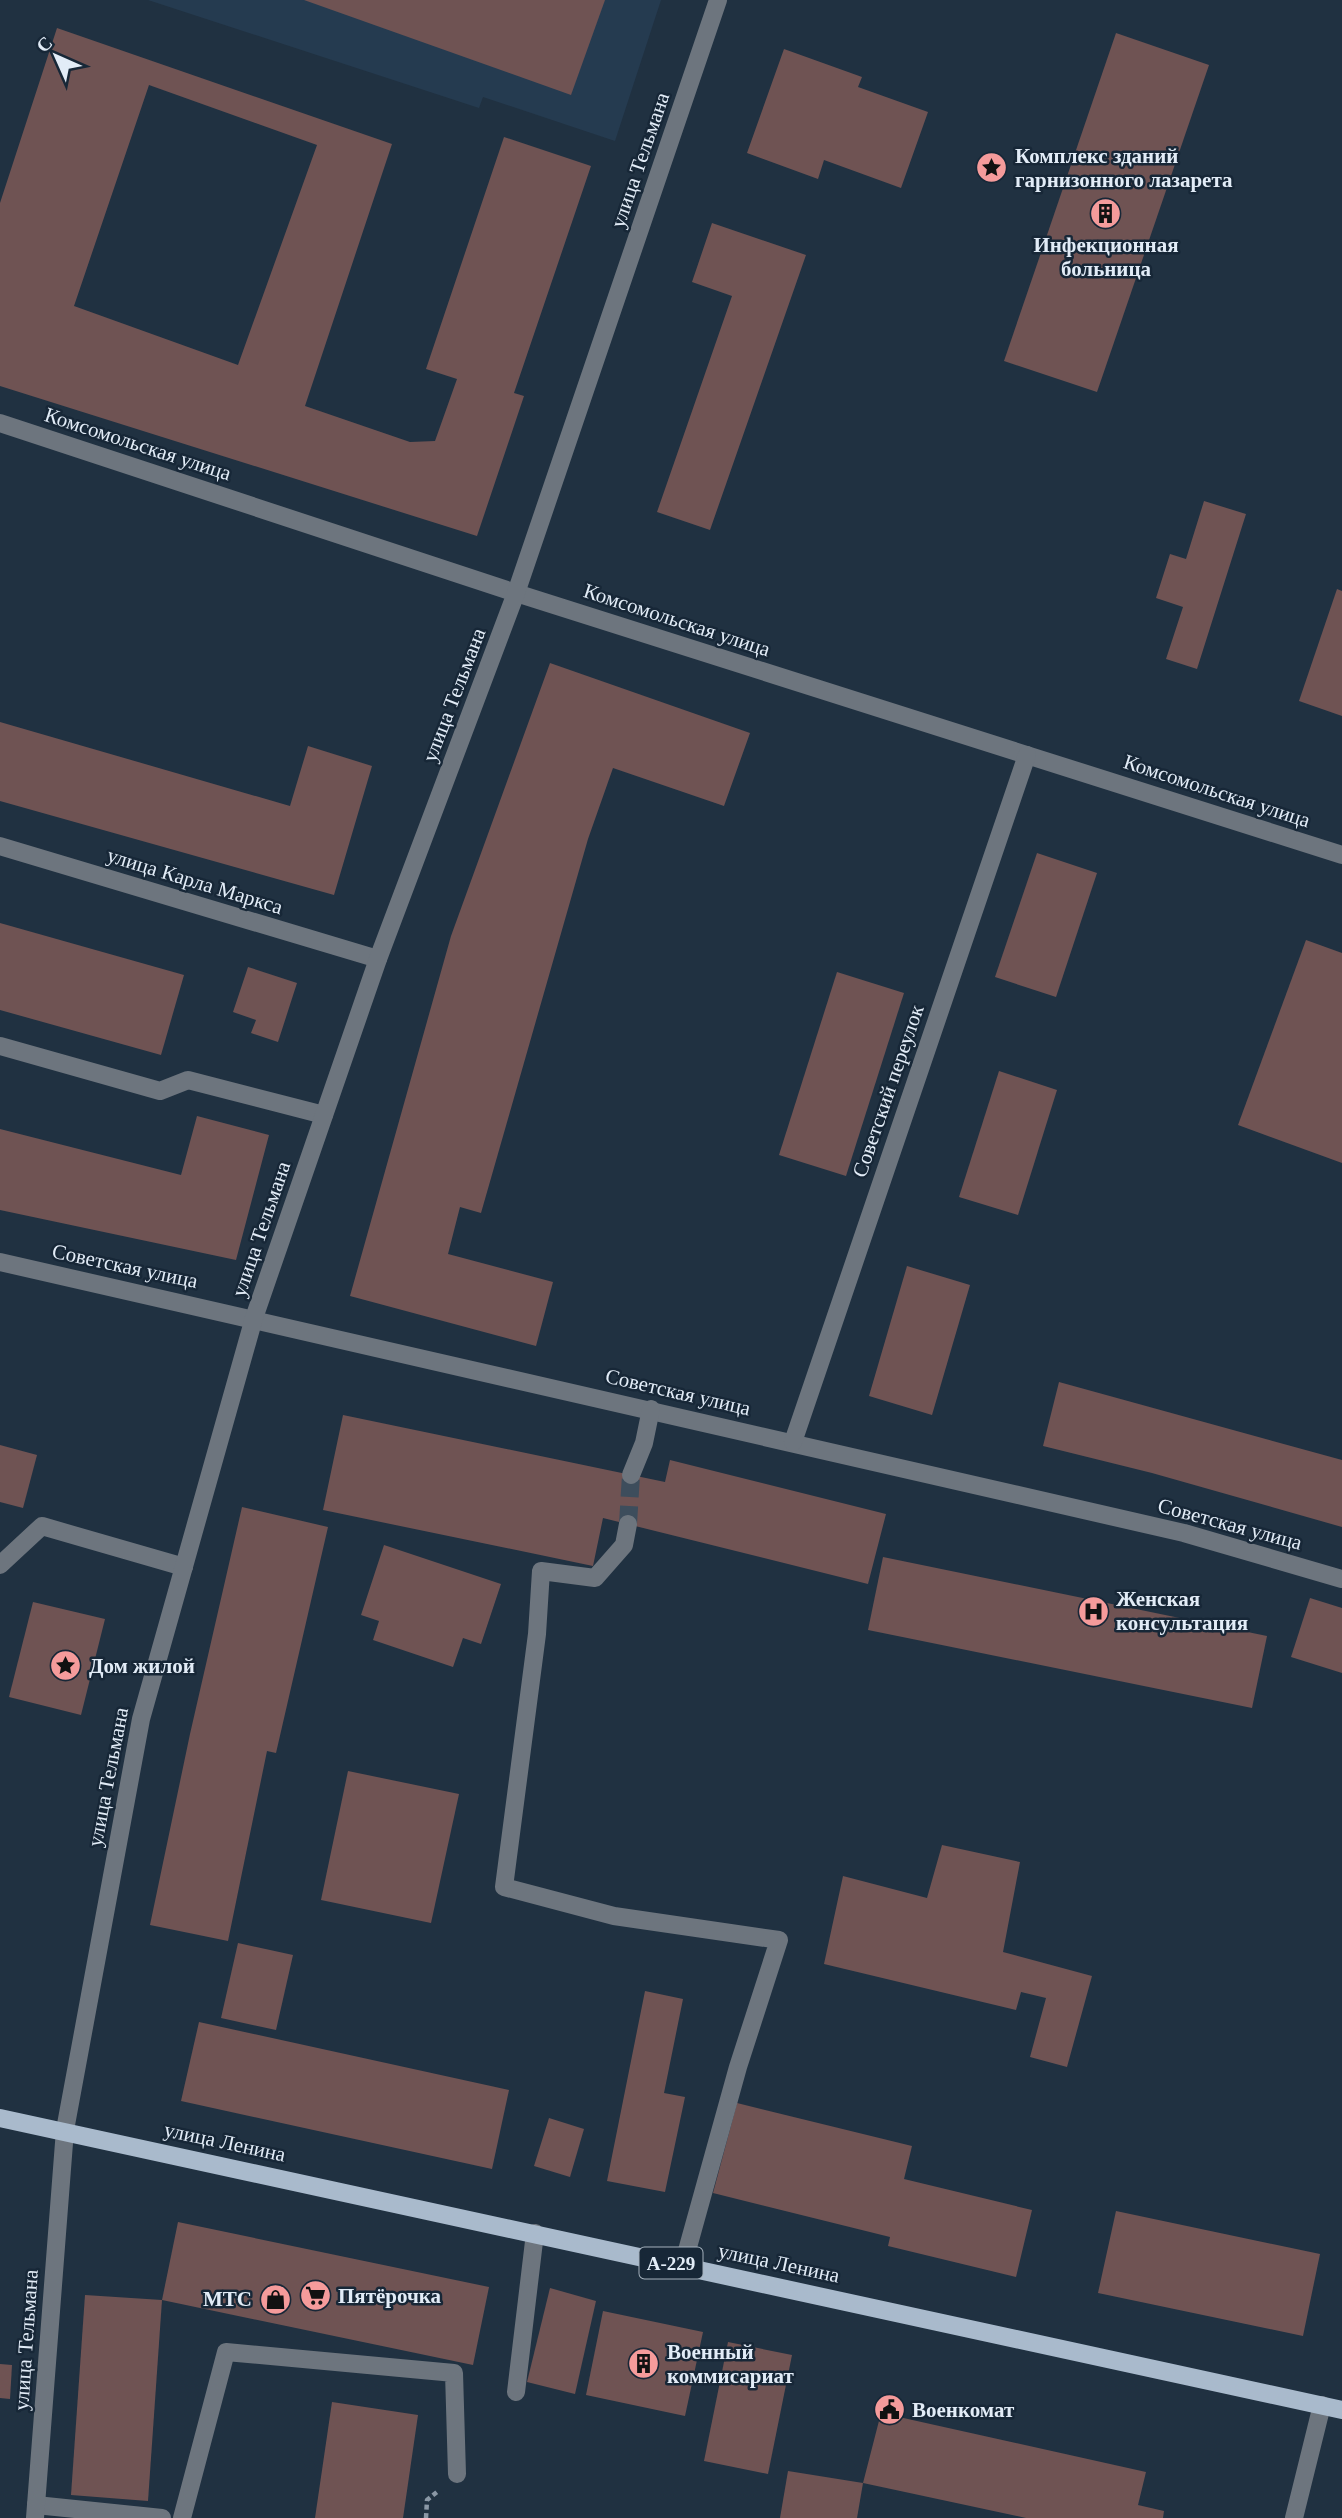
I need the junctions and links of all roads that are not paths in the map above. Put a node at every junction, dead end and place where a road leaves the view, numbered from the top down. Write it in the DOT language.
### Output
graph roads {
  1 [pos="718,0"];
  2 [pos="0,423"];
  3 [pos="516,593"];
  4 [pos="1027,755"];
  5 [pos="0,846"];
  6 [pos="1342,855"];
  7 [pos="378,959"];
  8 [pos="0,1046"];
  9 [pos="324,1115"];
  10 [pos="0,1262"];
  11 [pos="254,1318"];
  12 [pos="651,1409"];
  13 [pos="793,1442"];
  14 [pos="631,1475"];
  15 [pos="628,1524"];
  16 [pos="0,1565"];
  17 [pos="184,1567"];
  18 [pos="1342,1579"];
  19 [pos="0,2118"];
  20 [pos="65,2130"];
  21 [pos="535,2233"];
  22 [pos="683,2265"];
  23 [pos="516,2392"];
  24 [pos="1322,2405"];
  25 [pos="1342,2410"];
  26 [pos="457,2474"];
  27 [pos="35,2512"];
  28 [pos="162,2518"];
  29 [pos="182,2518"];
  30 [pos="1294,2518"];
  1 -- 3 [label="street, улица Тельмана"];
  2 -- 3 [label="street, Комсомольская улица"];
  3 -- 4 [label="street, Комсомольская улица"];
  3 -- 7 [label="street, улица Тельмана"];
  4 -- 6 [label="street, Комсомольская улица"];
  4 -- 13 [label="street, Советский переулок"];
  5 -- 7 [label="street, улица Карла Маркса"];
  7 -- 9 [label="street, улица Тельмана"];
  8 -- 9 [label="street"];
  9 -- 11 [label="street, улица Тельмана"];
  10 -- 11 [label="street, Советская улица"];
  11 -- 12 [label="street, Советская улица"];
  11 -- 17 [label="street, улица Тельмана"];
  12 -- 13 [label="street, Советская улица"];
  12 -- 14 [label="street"];
  13 -- 18 [label="street, Советская улица"];
  15 -- 22 [label="street"];
  16 -- 17 [label="street"];
  17 -- 20 [label="street, улица Тельмана"];
  19 -- 20 [label="main road, улица Ленина / А-229"];
  20 -- 21 [label="main road, улица Ленина / А-229"];
  20 -- 27 [label="street, улица Тельмана"];
  21 -- 22 [label="main road, улица Ленина / А-229"];
  21 -- 23 [label="street"];
  22 -- 24 [label="main road, улица Ленина / А-229"];
  24 -- 25 [label="main road, улица Ленина / А-229"];
  24 -- 30 [label="street"];
  26 -- 29 [label="street"];
  27 -- 28 [label="street"];
}
